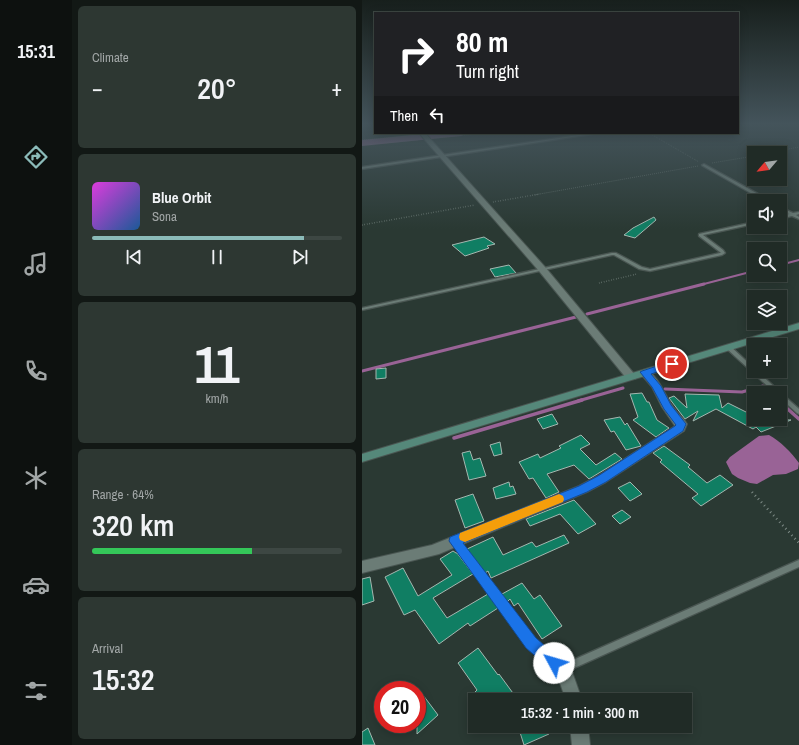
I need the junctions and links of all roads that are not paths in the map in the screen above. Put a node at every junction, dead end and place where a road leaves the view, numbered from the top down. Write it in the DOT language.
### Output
graph roads {
  1 [pos="424,159"];
  2 [pos="445,159"];
  3 [pos="704,164"];
  4 [pos="362,168"];
  5 [pos="756,194"];
  6 [pos="787,212"];
  7 [pos="799,213"];
  8 [pos="793,215"];
  9 [pos="787,216"];
  10 [pos="799,218"];
  11 [pos="747,225"];
  12 [pos="542,269"];
  13 [pos="362,309"];
  14 [pos="799,326"];
  15 [pos="728,347"];
  16 [pos="645,372"];
  17 [pos="632,377"];
  18 [pos="770,386"];
  19 [pos="787,401"];
  20 [pos="799,412"];
  21 [pos="362,458"];
  22 [pos="455,541"];
  23 [pos="799,563"];
  24 [pos="362,567"];
  25 [pos="563,669"];
  26 [pos="572,693"];
  27 [pos="580,733"];
  28 [pos="581,745"];
  1 -- 4 [label="lane"];
  2 -- 12 [label="street"];
  3 -- 5 [label="lane"];
  6 -- 8 [label="lane"];
  7 -- 8 [label="lane"];
  8 -- 9 [label="lane"];
  8 -- 10 [label="lane"];
  11 -- 12 [label="lane"];
  12 -- 13 [label="lane"];
  12 -- 17 [label="street"];
  14 -- 15 [label="street"];
  15 -- 16 [label="street"];
  15 -- 18 [label="lane"];
  16 -- 17 [label="street"];
  16 -- 22 [label="street"];
  17 -- 21 [label="street"];
  19 -- 20 [label="lane"];
  22 -- 24 [label="street"];
  22 -- 25 [label="lane"];
  23 -- 25 [label="lane"];
  25 -- 26 [label="street"];
  27 -- 28 [label="street"];
}
